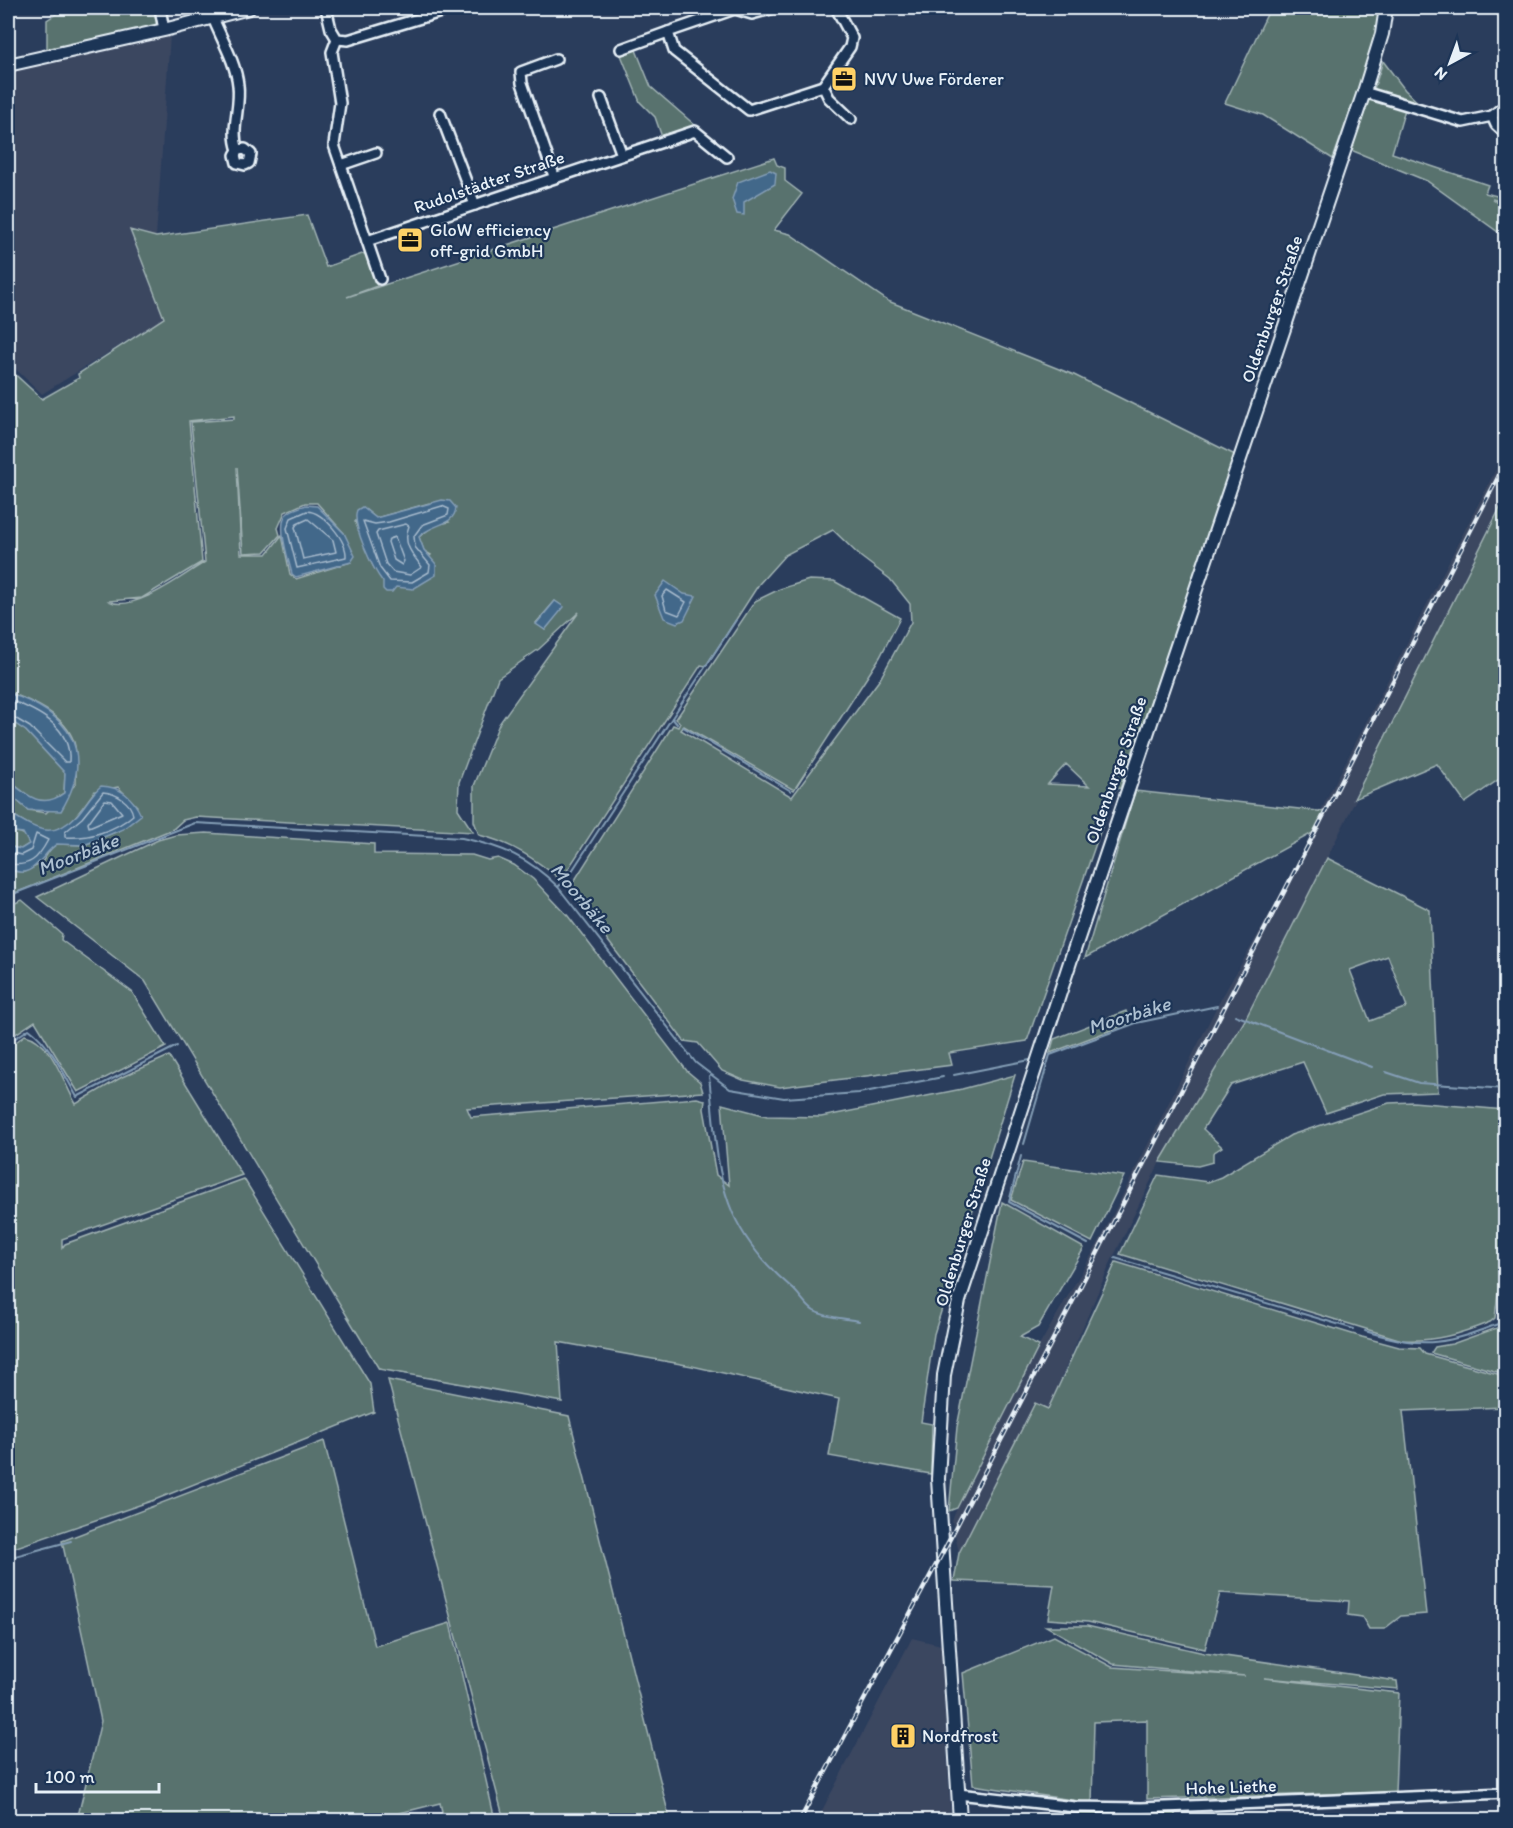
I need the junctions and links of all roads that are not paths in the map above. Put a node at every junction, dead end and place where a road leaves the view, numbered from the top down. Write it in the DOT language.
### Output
graph roads {
  1 [pos="160,8"];
  2 [pos="249,8"];
  3 [pos="326,8"];
  4 [pos="454,8"];
  5 [pos="774,8"];
  6 [pos="836,8"];
  7 [pos="1386,8"];
  8 [pos="213,18"];
  9 [pos="164,30"];
  10 [pos="668,32"];
  11 [pos="337,39"];
  12 [pos="621,49"];
  13 [pos="556,59"];
  14 [pos="8,65"];
  15 [pos="823,86"];
  16 [pos="1364,92"];
  17 [pos="601,98"];
  18 [pos="1506,105"];
  19 [pos="440,113"];
  20 [pos="1492,116"];
  21 [pos="851,119"];
  22 [pos="1506,134"];
  23 [pos="238,150"];
  24 [pos="376,153"];
  25 [pos="622,156"];
  26 [pos="727,157"];
  27 [pos="341,165"];
  28 [pos="554,176"];
  29 [pos="475,205"];
  30 [pos="367,241"];
  31 [pos="380,279"];
  32 [pos="1506,1793"];
  33 [pos="958,1794"];
  34 [pos="960,1821"];
  1 -- 9 [label="street"];
  2 -- 8 [label="street"];
  3 -- 11 [label="street"];
  4 -- 11 [label="street"];
  5 -- 10 [label="street"];
  6 -- 15 [label="street"];
  7 -- 16 [label="street, Oldenburger Straße"];
  8 -- 9 [label="street"];
  8 -- 23 [label="street"];
  9 -- 14 [label="street"];
  10 -- 12 [label="street"];
  10 -- 15 [label="street"];
  11 -- 27 [label="street"];
  13 -- 28 [label="street"];
  15 -- 21 [label="street"];
  16 -- 20 [label="street"];
  16 -- 33 [label="street, Oldenburger Straße"];
  17 -- 25 [label="street"];
  18 -- 20 [label="street"];
  19 -- 29 [label="street"];
  20 -- 22 [label="street"];
  24 -- 27 [label="street"];
  25 -- 26 [label="street, Rudolstädter Straße"];
  25 -- 28 [label="street, Rudolstädter Straße"];
  27 -- 30 [label="street"];
  28 -- 29 [label="street, Rudolstädter Straße"];
  29 -- 30 [label="street, Rudolstädter Straße"];
  30 -- 31 [label="street"];
  32 -- 33 [label="street, Hohe Liethe"];
  33 -- 34 [label="street, Oldenburger Straße"];
}
